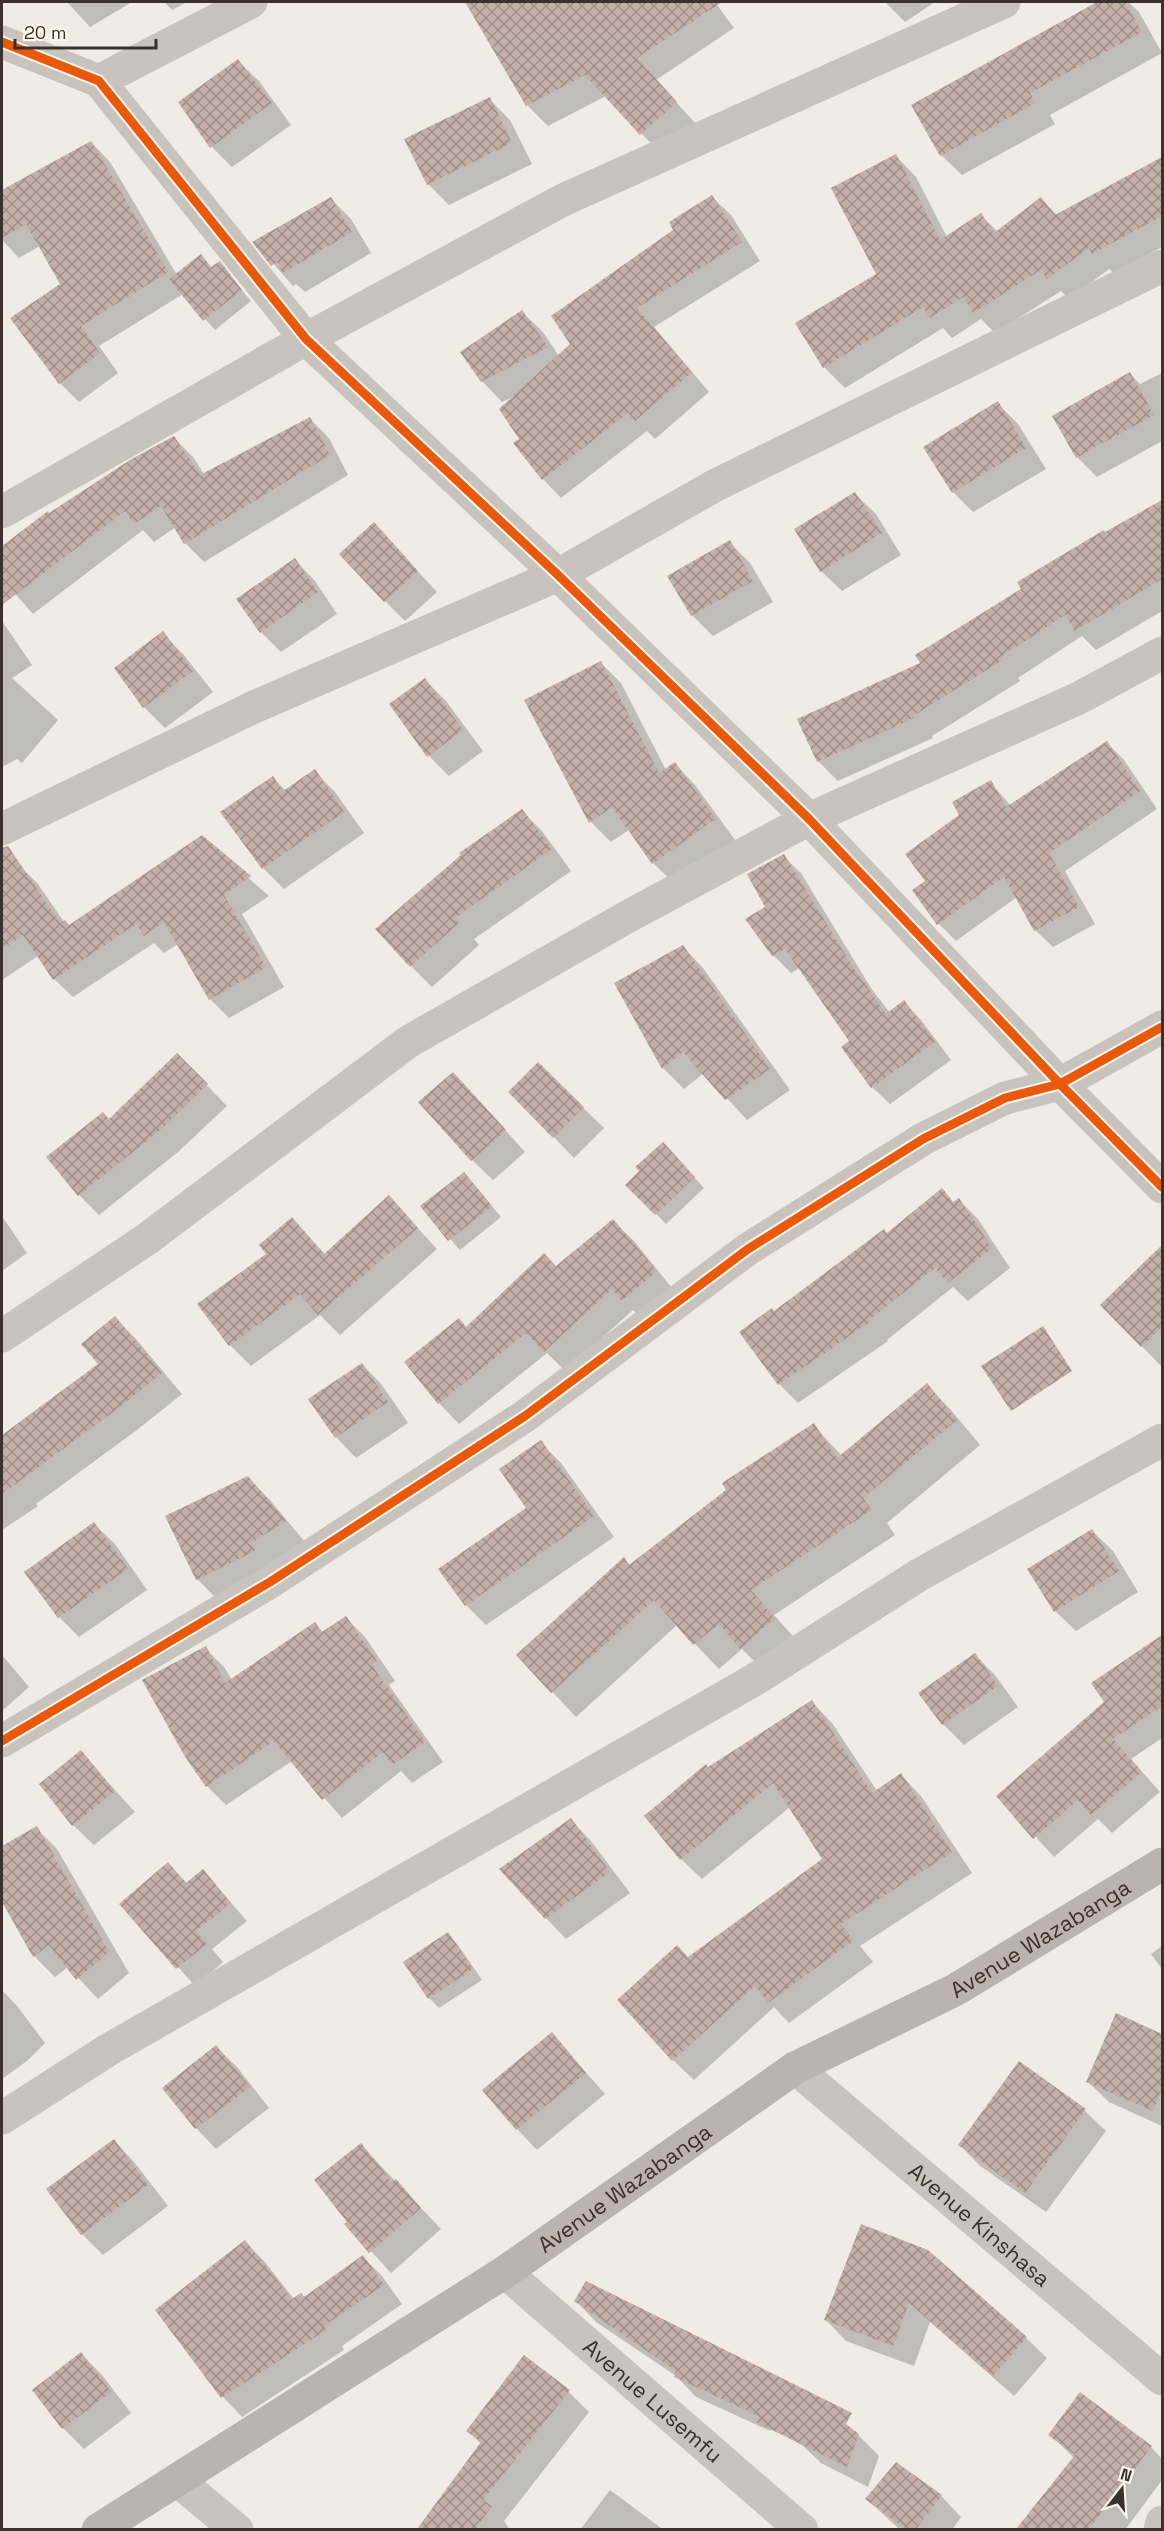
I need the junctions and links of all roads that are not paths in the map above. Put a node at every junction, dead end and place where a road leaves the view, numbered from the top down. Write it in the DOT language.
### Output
graph roads {
  1 [pos="251,2"];
  2 [pos="1004,2"];
  3 [pos="2,42"];
  4 [pos="99,81"];
  5 [pos="1162,266"];
  6 [pos="306,339"];
  7 [pos="2,512"];
  8 [pos="558,575"];
  9 [pos="1162,653"];
  10 [pos="809,819"];
  11 [pos="2,829"];
  12 [pos="1162,1028"];
  13 [pos="1060,1084"];
  14 [pos="1162,1187"];
  15 [pos="2,1336"];
  16 [pos="1162,1440"];
  17 [pos="2,1742"];
  18 [pos="1162,1864"];
  19 [pos="795,2068"];
  20 [pos="2,2118"];
  21 [pos="505,2272"];
  22 [pos="1162,2379"];
  23 [pos="177,2480"];
  24 [pos="1162,2522"];
  25 [pos="98,2529"];
  26 [pos="237,2529"];
  27 [pos="802,2529"];
  28 [pos="1160,2529"];
  1 -- 4 [label="street"];
  2 -- 6 [label="street"];
  3 -- 4 [label="street"];
  4 -- 6 [label="street"];
  5 -- 8 [label="street"];
  6 -- 7 [label="street"];
  6 -- 8 [label="street"];
  8 -- 10 [label="street"];
  8 -- 11 [label="street"];
  9 -- 10 [label="street"];
  10 -- 13 [label="street"];
  10 -- 15 [label="street"];
  12 -- 13 [label="street"];
  13 -- 14 [label="street"];
  13 -- 17 [label="street"];
  16 -- 20 [label="street"];
  18 -- 19 [label="main road, Avenue Wazabanga"];
  19 -- 21 [label="main road, Avenue Wazabanga"];
  19 -- 22 [label="street, Avenue Kinshasa"];
  21 -- 23 [label="main road, Avenue Wazabanga"];
  21 -- 27 [label="street, Avenue Lusemfu"];
  23 -- 25 [label="main road, Avenue Wazabanga"];
  23 -- 26 [label="street"];
  24 -- 28 [label="street"];
}
